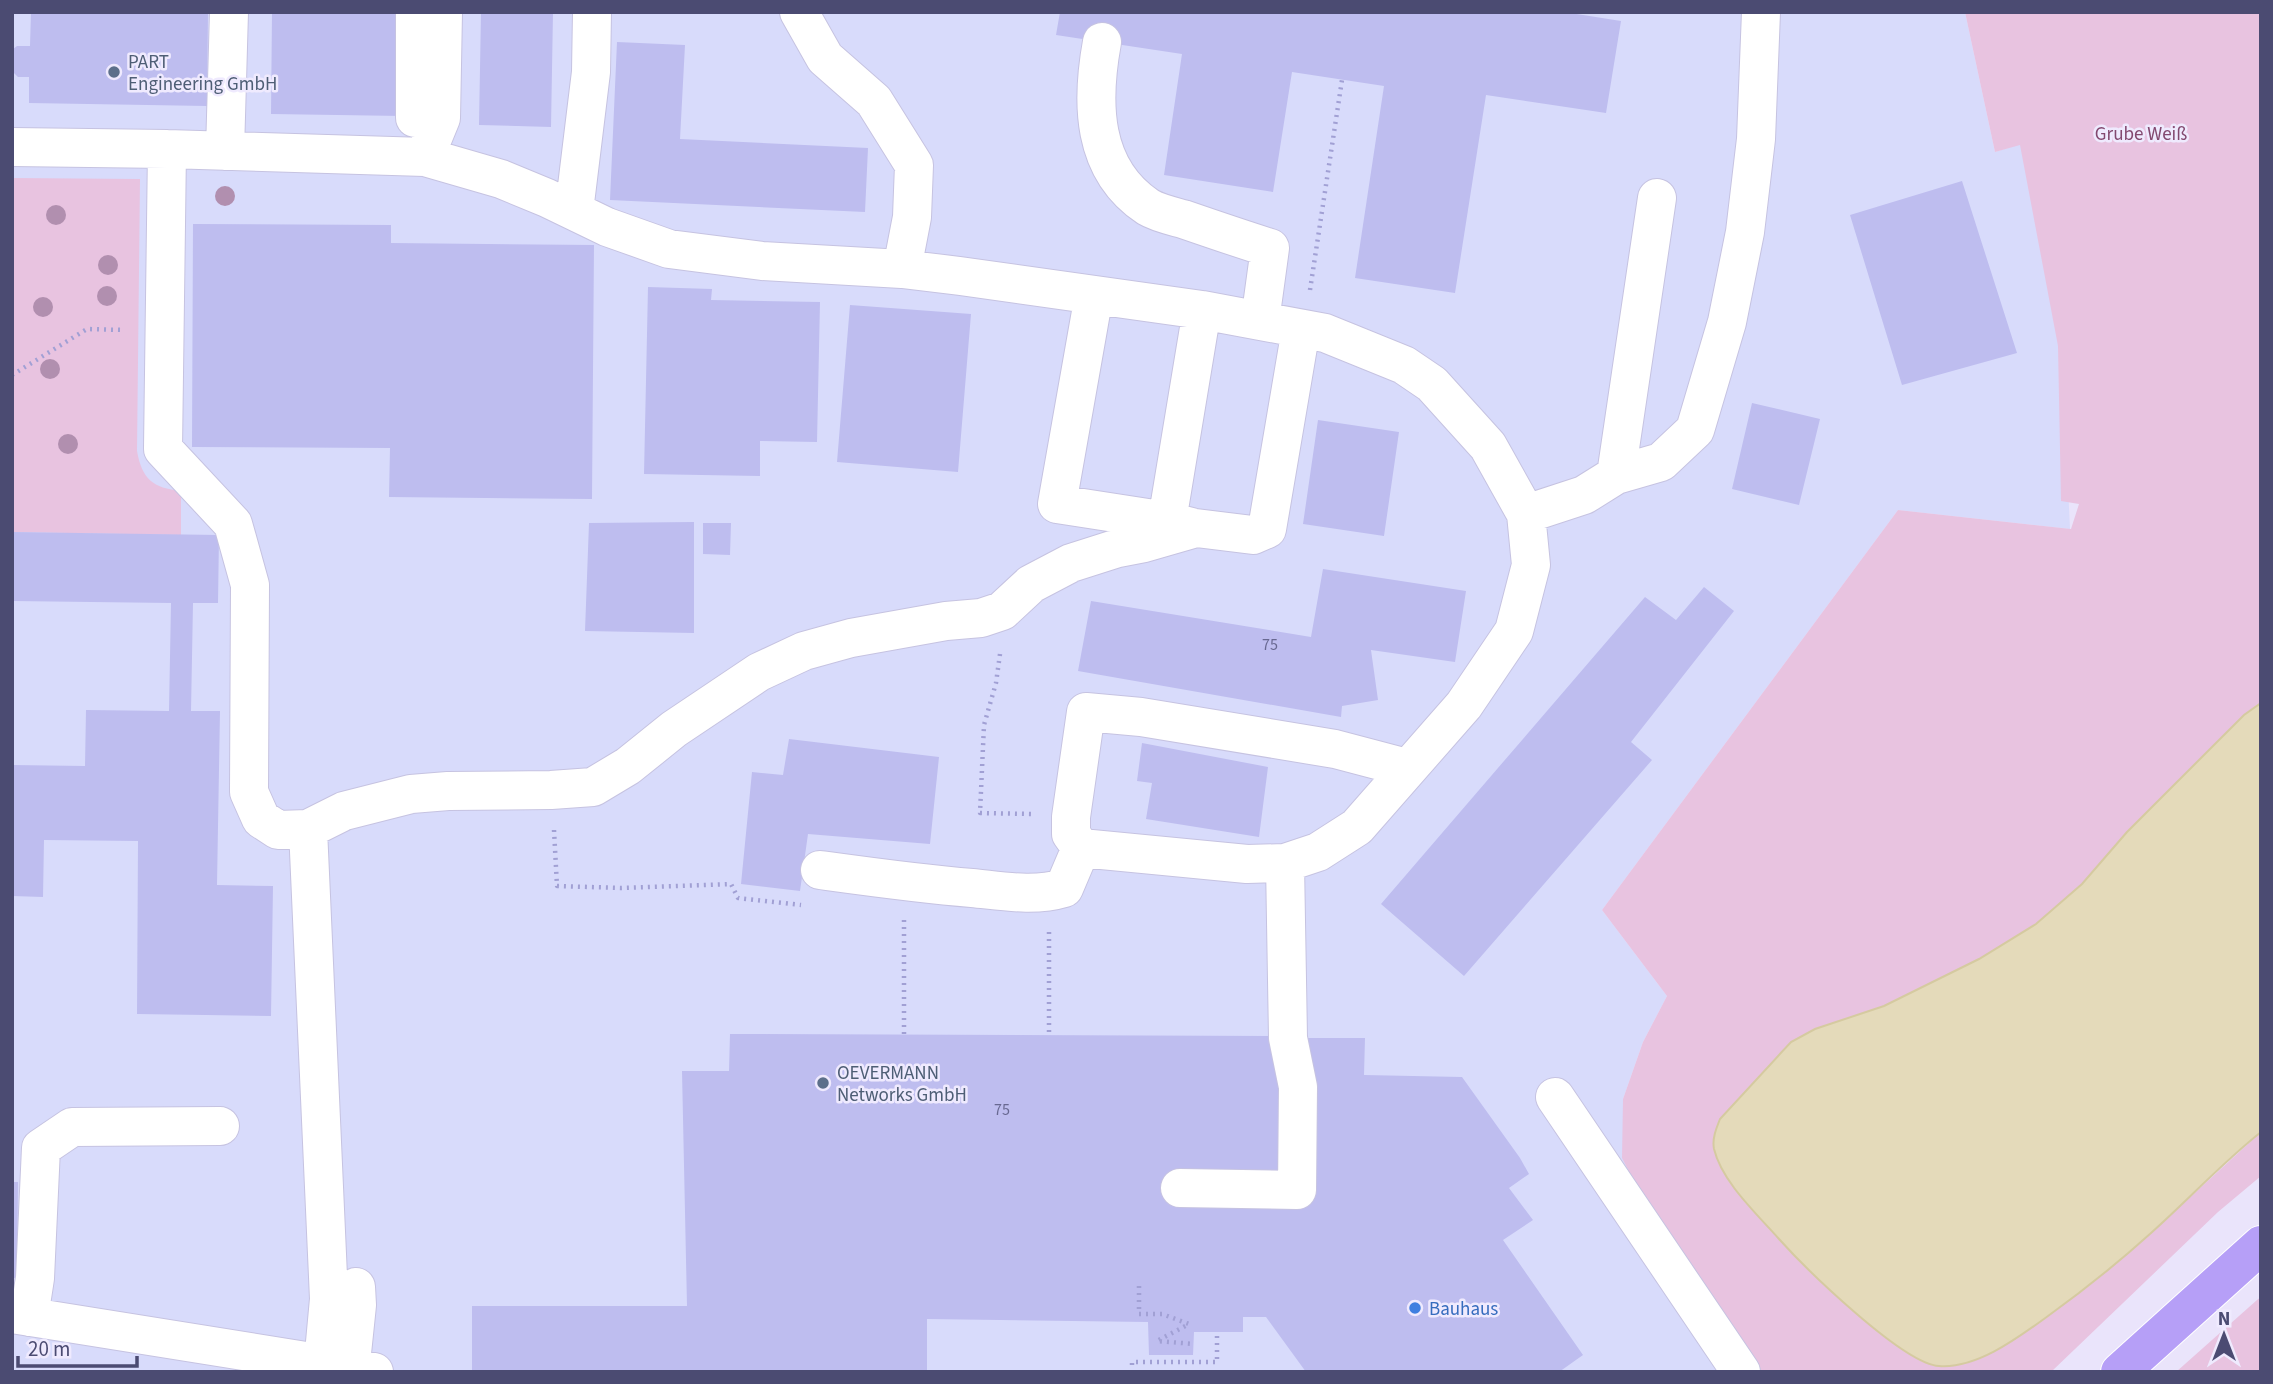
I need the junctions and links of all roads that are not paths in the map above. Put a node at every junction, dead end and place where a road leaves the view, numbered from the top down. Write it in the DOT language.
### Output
graph roads {
  1 [pos="229,12"];
  2 [pos="415,12"];
  3 [pos="443,12"];
  4 [pos="592,12"];
  5 [pos="799,12"];
  6 [pos="1761,27"];
  7 [pos="1102,42"];
  8 [pos="12,147"];
  9 [pos="167,149"];
  10 [pos="225,151"];
  11 [pos="425,157"];
  12 [pos="1657,198"];
  13 [pos="574,211"];
  14 [pos="902,270"];
  15 [pos="1094,295"];
  16 [pos="1202,310"];
  17 [pos="1260,321"];
  18 [pos="1302,329"];
  19 [pos="1616,475"];
  20 [pos="1526,514"];
  21 [pos="1182,524"];
  22 [pos="1407,768"];
  23 [pos="307,829"];
  24 [pos="1082,848"];
  25 [pos="1285,863"];
  26 [pos="820,870"];
  27 [pos="1555,1097"];
  28 [pos="220,1126"];
  29 [pos="1180,1188"];
  30 [pos="2261,1245"];
  31 [pos="356,1287"];
  32 [pos="20,1316"];
  33 [pos="349,1369"];
  34 [pos="1741,1372"];
  35 [pos="2120,1372"];
  1 -- 10 [label="street"];
  2 -- 11 [label="street"];
  3 -- 11 [label="street"];
  4 -- 13 [label="street"];
  5 -- 14 [label="street"];
  6 -- 19 [label="street"];
  7 -- 17 [label="street"];
  8 -- 9 [label="street"];
  9 -- 10 [label="street"];
  9 -- 23 [label="street"];
  10 -- 11 [label="street"];
  11 -- 13 [label="street"];
  12 -- 19 [label="street"];
  13 -- 14 [label="street"];
  14 -- 15 [label="street"];
  15 -- 16 [label="street"];
  15 -- 21 [label="street"];
  16 -- 17 [label="street"];
  16 -- 21 [label="street"];
  17 -- 18 [label="street"];
  18 -- 20 [label="street"];
  18 -- 21 [label="street"];
  19 -- 20 [label="street"];
  20 -- 22 [label="street"];
  21 -- 23 [label="street"];
  22 -- 24 [label="street"];
  22 -- 25 [label="street"];
  23 -- 33 [label="street"];
  24 -- 25 [label="street"];
  24 -- 26 [label="street"];
  25 -- 29 [label="street"];
  27 -- 34 [label="street"];
  28 -- 32 [label="street"];
  30 -- 35 [label="main road"];
  31 -- 33 [label="street"];
  32 -- 33 [label="street"];
}
